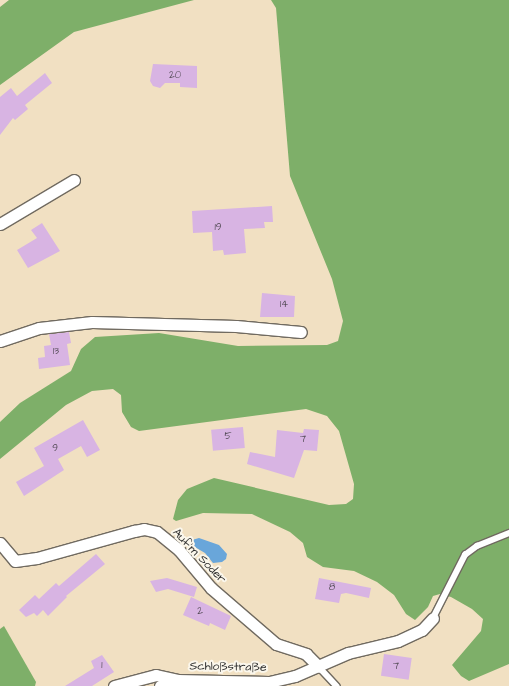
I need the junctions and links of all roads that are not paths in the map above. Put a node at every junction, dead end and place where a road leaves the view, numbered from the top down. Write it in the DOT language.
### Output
graph roads {
  1 [pos="74,180"];
  2 [pos="0,224"];
  3 [pos="301,332"];
  4 [pos="0,341"];
  5 [pos="509,533"];
  6 [pos="0,543"];
  7 [pos="433,618"];
  8 [pos="319,667"];
  9 [pos="177,680"];
  10 [pos="114,686"];
  11 [pos="160,686"];
  12 [pos="337,686"];
  1 -- 2 [label="street"];
  3 -- 4 [label="street"];
  5 -- 7 [label="lane"];
  6 -- 8 [label="street, Auf'm Soder"];
  7 -- 8 [label="street, Schloßstraße"];
  8 -- 9 [label="street, Schloßstraße"];
  8 -- 12 [label="lane"];
  9 -- 10 [label="street"];
  9 -- 11 [label="street, Schloßstraße"];
}
